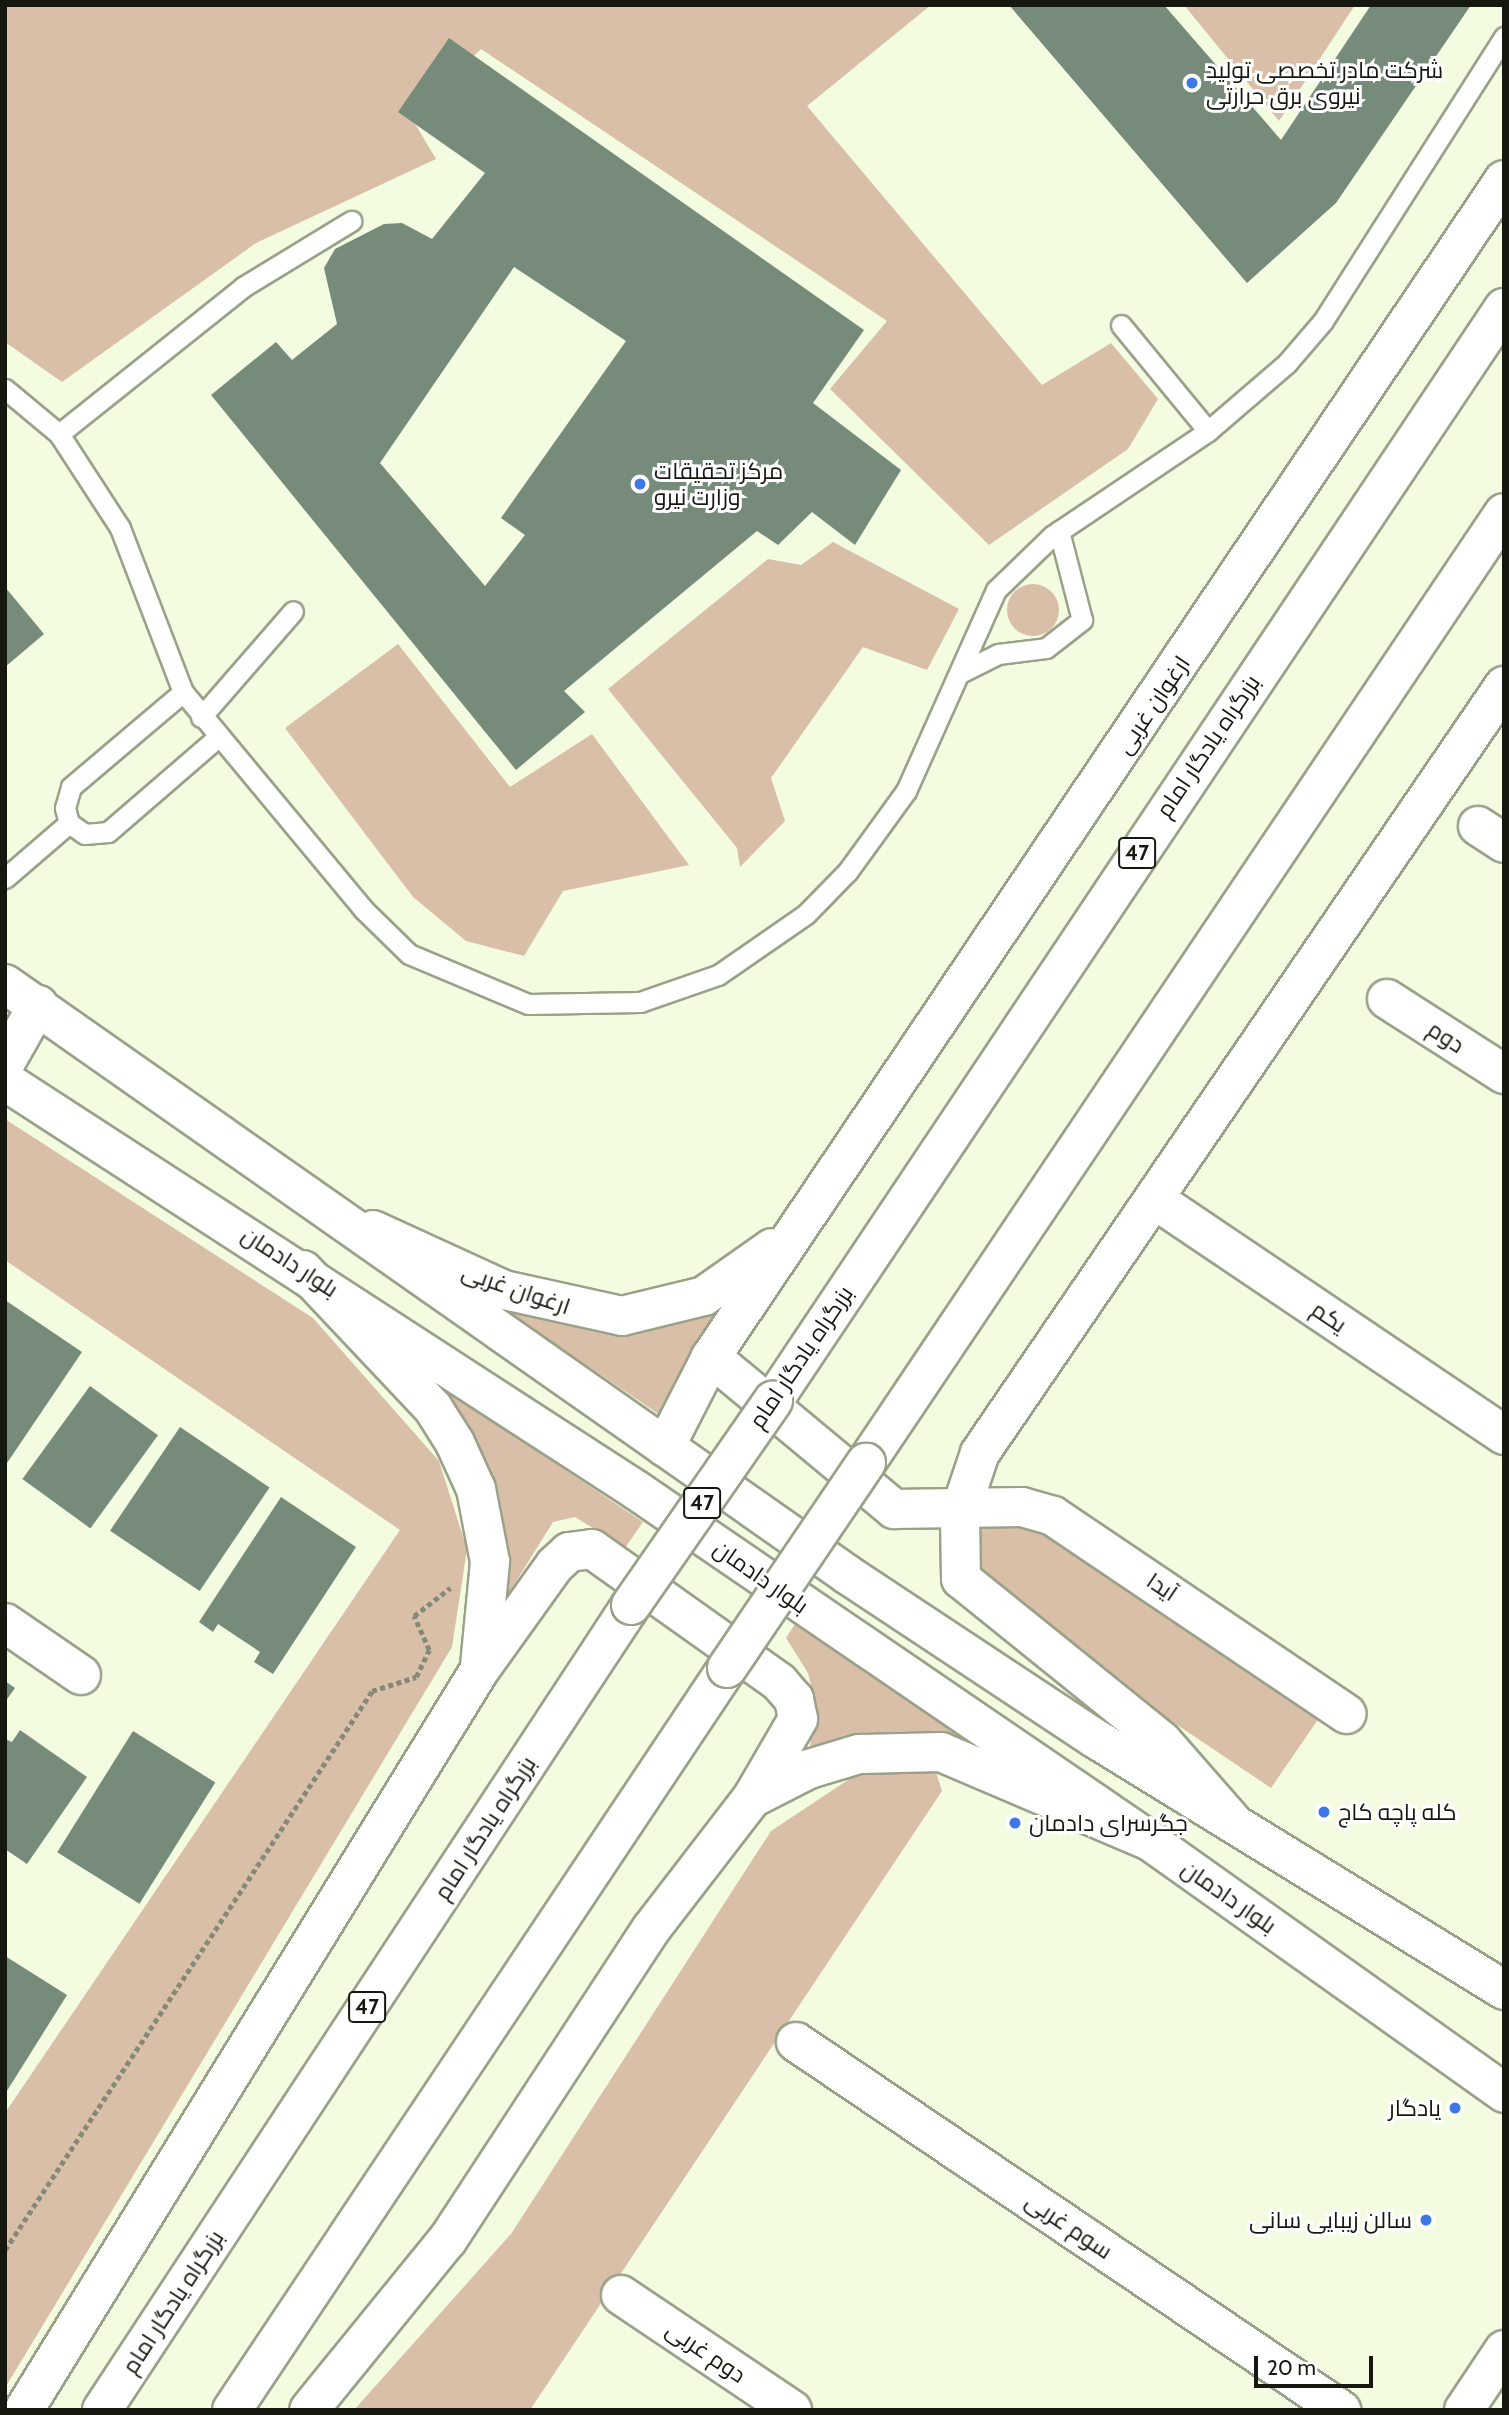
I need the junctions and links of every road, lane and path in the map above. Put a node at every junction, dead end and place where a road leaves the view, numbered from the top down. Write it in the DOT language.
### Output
graph roads {
  1 [pos="1504,37"];
  2 [pos="1504,180"];
  3 [pos="351,221"];
  4 [pos="1504,307"];
  5 [pos="1121,325"];
  6 [pos="5,389"];
  7 [pos="1208,431"];
  8 [pos="59,434"];
  9 [pos="1504,513"];
  10 [pos="1059,531"];
  11 [pos="293,611"];
  12 [pos="960,673"];
  13 [pos="1504,686"];
  14 [pos="183,692"];
  15 [pos="201,717"];
  16 [pos="217,738"];
  17 [pos="69,822"];
  18 [pos="5,878"];
  19 [pos="5,985"];
  20 [pos="1387,999"];
  21 [pos="38,1005"];
  22 [pos="5,1063"];
  23 [pos="1504,1074"];
  24 [pos="5,1081"];
  25 [pos="1154,1199"];
  26 [pos="345,1218"];
  27 [pos="798,1228"];
  28 [pos="303,1269"];
  29 [pos="711,1357"];
  30 [pos="1504,1434"];
  31 [pos="665,1447"];
  32 [pos="960,1511"];
  33 [pos="490,1581"];
  34 [pos="5,1623"];
  35 [pos="479,1671"];
  36 [pos="81,1675"];
  37 [pos="1347,1714"];
  38 [pos="752,1798"];
  39 [pos="1232,1821"];
  40 [pos="1150,1841"];
  41 [pos="1504,1990"];
  42 [pos="796,2042"];
  43 [pos="1504,2093"];
  44 [pos="5,2250"];
  45 [pos="621,2295"];
  46 [pos="1504,2350"];
  47 [pos="24,2410"];
  48 [pos="102,2410"];
  49 [pos="232,2410"];
  50 [pos="309,2410"];
  51 [pos="792,2410"];
  52 [pos="1341,2410"];
  53 [pos="1464,2410"];
  1 -- 7 [label="lane"];
  2 -- 27 [label="main road, ارغوان غربی"];
  3 -- 8 [label="lane"];
  4 -- 48 [label="main road, بزرگراه یادگار امام / 47, bridge"];
  5 -- 7 [label="lane"];
  6 -- 8 [label="lane"];
  7 -- 10 [label="lane"];
  8 -- 14 [label="lane"];
  9 -- 49 [label="main road, bridge"];
  10 -- 12 [label="lane"];
  10 -- 12 [label="lane"];
  11 -- 15 [label="lane"];
  12 -- 16 [label="lane"];
  13 -- 25 [label="main road"];
  14 -- 15 [label="lane"];
  14 -- 17 [label="lane"];
  15 -- 16 [label="lane"];
  16 -- 17 [label="lane"];
  17 -- 18 [label="lane"];
  19 -- 21 [label="main road"];
  20 -- 23 [label="main road, دوم"];
  21 -- 22 [label="main road"];
  21 -- 26 [label="main road"];
  24 -- 28 [label="main road, بلوار دادمان"];
  25 -- 30 [label="main road, یکم"];
  25 -- 32 [label="main road"];
  26 -- 27 [label="main road, ارغوان غربی"];
  26 -- 31 [label="main road"];
  27 -- 29 [label="main road, ارغوان غربی"];
  28 -- 33 [label="main road"];
  28 -- 40 [label="main road, بلوار دادمان"];
  29 -- 31 [label="main road, ارغوان غربی"];
  29 -- 32 [label="main road, آیدا"];
  31 -- 39 [label="main road"];
  32 -- 37 [label="main road, آیدا"];
  32 -- 39 [label="main road"];
  33 -- 35 [label="main road"];
  33 -- 44 [label="path"];
  34 -- 36 [label="main road"];
  35 -- 38 [label="main road"];
  35 -- 47 [label="main road"];
  38 -- 40 [label="main road"];
  38 -- 50 [label="main road"];
  39 -- 41 [label="main road"];
  40 -- 43 [label="main road, بلوار دادمان"];
  42 -- 52 [label="main road, سوم غربی"];
  45 -- 51 [label="main road, دوم غربی"];
  46 -- 53 [label="main road"];
}
